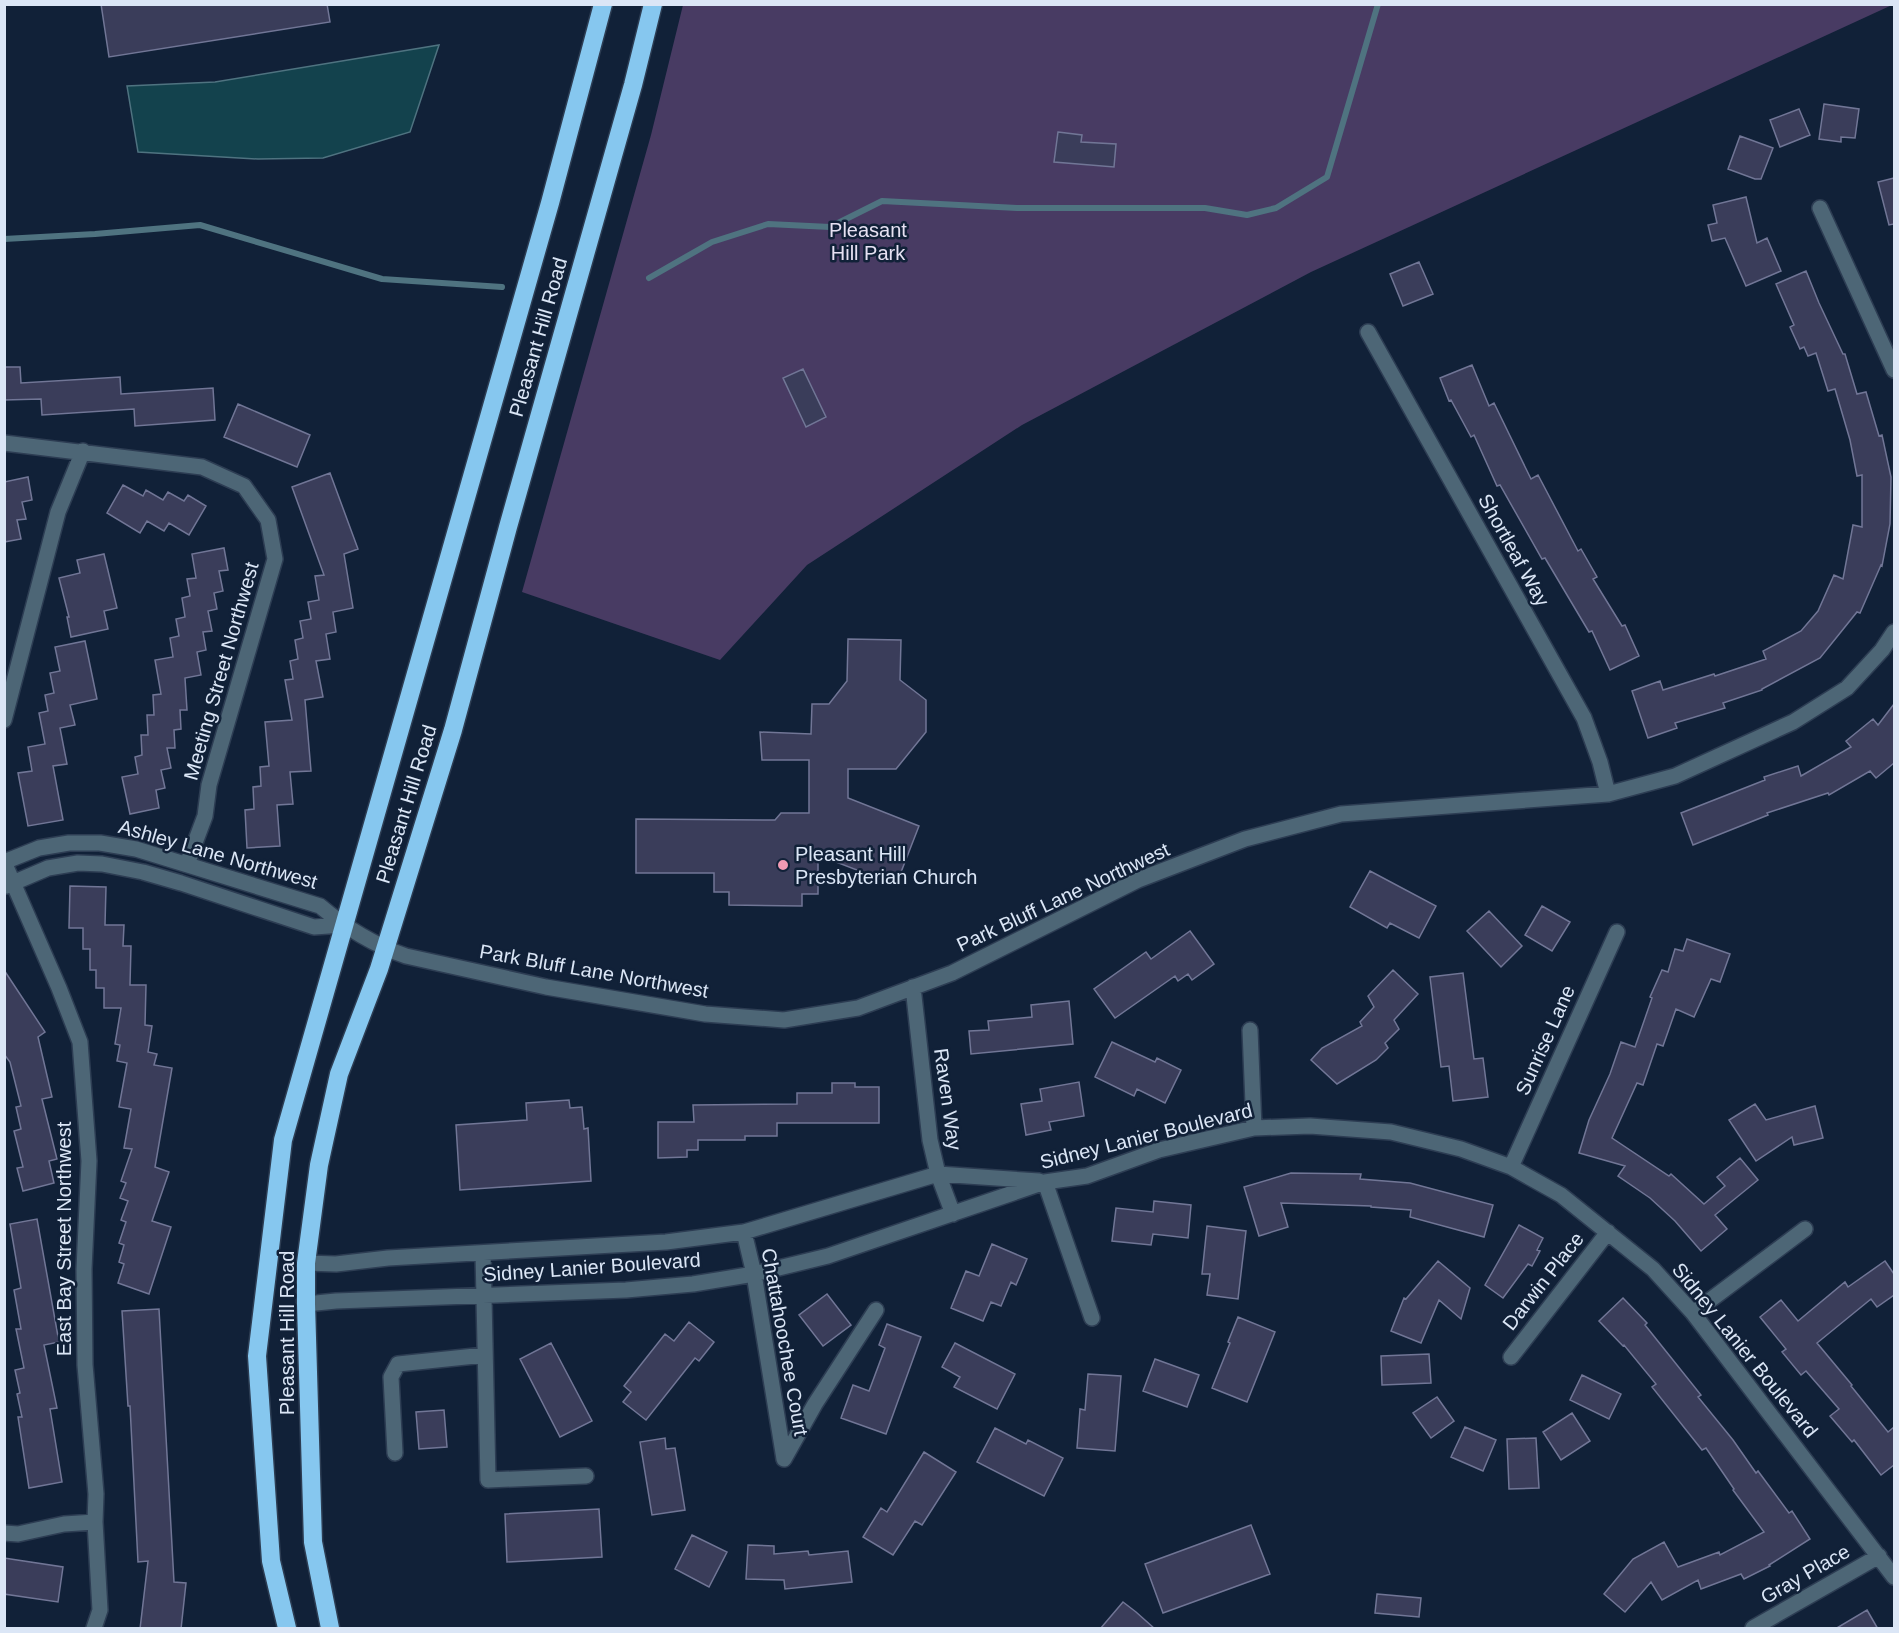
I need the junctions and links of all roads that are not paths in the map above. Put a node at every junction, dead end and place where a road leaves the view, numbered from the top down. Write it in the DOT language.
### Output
graph roads {
  1 [pos="603,4"];
  2 [pos="653,4"];
  3 [pos="1820,207"];
  4 [pos="1368,332"];
  5 [pos="1894,370"];
  6 [pos="4,443"];
  7 [pos="83,451"];
  8 [pos="1894,632"];
  9 [pos="4,720"];
  10 [pos="1608,794"];
  11 [pos="4,862"];
  12 [pos="187,864"];
  13 [pos="9,884"];
  14 [pos="343,925"];
  15 [pos="1617,932"];
  16 [pos="385,949"];
  17 [pos="912,987"];
  18 [pos="1250,1030"];
  19 [pos="1254,1128"];
  20 [pos="1511,1167"];
  21 [pos="938,1174"];
  22 [pos="1045,1182"];
  23 [pos="953,1214"];
  24 [pos="1805,1229"];
  25 [pos="744,1232"];
  26 [pos="1608,1232"];
  27 [pos="483,1253"];
  28 [pos="306,1263"];
  29 [pos="754,1274"];
  30 [pos="484,1295"];
  31 [pos="306,1304"];
  32 [pos="876,1310"];
  33 [pos="1693,1313"];
  34 [pos="1092,1318"];
  35 [pos="485,1355"];
  36 [pos="1511,1357"];
  37 [pos="394,1453"];
  38 [pos="585,1476"];
  39 [pos="95,1522"];
  40 [pos="4,1533"];
  41 [pos="1879,1556"];
  42 [pos="1894,1577"];
  43 [pos="94,1629"];
  44 [pos="287,1629"];
  45 [pos="330,1629"];
  46 [pos="1753,1629"];
  1 -- 14 [label="highway, Pleasant Hill Road"];
  2 -- 16 [label="highway, Pleasant Hill Road"];
  3 -- 5 [label="street"];
  4 -- 10 [label="street, Shortleaf Way"];
  6 -- 7 [label="street, Meeting Street Northwest"];
  7 -- 9 [label="street"];
  7 -- 12 [label="street, Meeting Street Northwest"];
  8 -- 10 [label="street, Park Bluff Lane Northwest"];
  10 -- 17 [label="street, Park Bluff Lane Northwest"];
  11 -- 12 [label="street, Ashley Lane Northwest"];
  11 -- 13 [label="street, East Bay Street Northwest"];
  12 -- 14 [label="street, Ashley Lane Northwest"];
  13 -- 14 [label="street, Ashley Lane Northwest"];
  13 -- 39 [label="street, East Bay Street Northwest"];
  14 -- 16 [label="street, Ashley Lane Northwest"];
  14 -- 44 [label="highway, Pleasant Hill Road"];
  15 -- 20 [label="street, Sunrise Lane"];
  16 -- 17 [label="street, Park Bluff Lane Northwest"];
  16 -- 28 [label="highway, Pleasant Hill Road"];
  17 -- 21 [label="street, Raven Way"];
  18 -- 19 [label="street"];
  19 -- 20 [label="street, Sidney Lanier Boulevard"];
  19 -- 22 [label="street, Sidney Lanier Boulevard"];
  20 -- 26 [label="street, Sidney Lanier Boulevard"];
  21 -- 22 [label="street"];
  21 -- 23 [label="street, Raven Way"];
  21 -- 25 [label="street"];
  22 -- 23 [label="street, Sidney Lanier Boulevard"];
  22 -- 34 [label="street"];
  23 -- 29 [label="street, Sidney Lanier Boulevard"];
  24 -- 33 [label="street"];
  25 -- 27 [label="street"];
  25 -- 29 [label="street, Chattahoochee Court"];
  26 -- 33 [label="street, Sidney Lanier Boulevard"];
  26 -- 36 [label="street, Darwin Place"];
  27 -- 28 [label="street"];
  27 -- 30 [label="street"];
  28 -- 31 [label="highway, Pleasant Hill Road"];
  29 -- 30 [label="street, Sidney Lanier Boulevard"];
  29 -- 32 [label="street, Chattahoochee Court"];
  30 -- 31 [label="street, Sidney Lanier Boulevard"];
  30 -- 35 [label="street"];
  31 -- 45 [label="highway, Pleasant Hill Road"];
  33 -- 41 [label="street, Sidney Lanier Boulevard"];
  35 -- 37 [label="street"];
  35 -- 38 [label="street"];
  39 -- 40 [label="street"];
  39 -- 43 [label="street, East Bay Street Northwest"];
  41 -- 42 [label="street, Sidney Lanier Boulevard"];
  41 -- 46 [label="street, Gray Place"];
}
